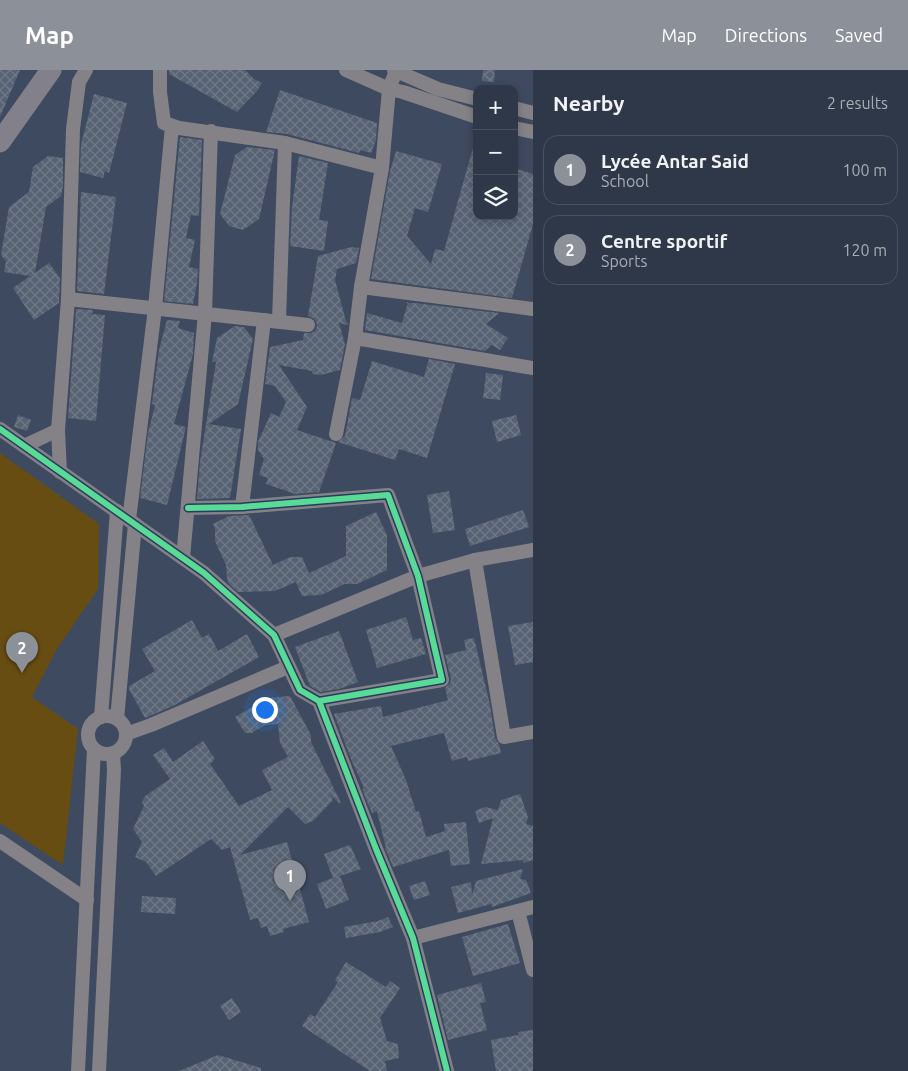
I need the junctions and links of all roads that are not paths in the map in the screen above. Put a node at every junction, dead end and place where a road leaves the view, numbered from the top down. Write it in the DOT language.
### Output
graph roads {
  1 [pos="51,70"];
  2 [pos="86,70"];
  3 [pos="160,70"];
  4 [pos="346,70"];
  5 [pos="395,70"];
  6 [pos="389,89"];
  7 [pos="473,98"];
  8 [pos="518,109"];
  9 [pos="533,112"];
  10 [pos="473,116"];
  11 [pos="172,126"];
  12 [pos="518,129"];
  13 [pos="211,132"];
  14 [pos="533,132"];
  15 [pos="0,142"];
  16 [pos="284,143"];
  17 [pos="382,168"];
  18 [pos="361,287"];
  19 [pos="68,299"];
  20 [pos="155,308"];
  21 [pos="533,309"];
  22 [pos="205,314"];
  23 [pos="264,320"];
  24 [pos="279,322"];
  25 [pos="308,325"];
  26 [pos="355,338"];
  27 [pos="533,368"];
  28 [pos="0,429"];
  29 [pos="58,430"];
  30 [pos="336,434"];
  31 [pos="24,446"];
  32 [pos="60,472"];
  33 [pos="242,507"];
  34 [pos="188,508"];
  35 [pos="117,512"];
  36 [pos="132,522"];
  37 [pos="533,550"];
  38 [pos="184,558"];
  39 [pos="475,560"];
  40 [pos="418,576"];
  41 [pos="274,634"];
  42 [pos="288,667"];
  43 [pos="318,701"];
  44 [pos="101,717"];
  45 [pos="117,719"];
  46 [pos="533,732"];
  47 [pos="126,734"];
  48 [pos="94,749"];
  49 [pos="113,753"];
  50 [pos="0,841"];
  51 [pos="87,900"];
  52 [pos="533,906"];
  53 [pos="518,911"];
  54 [pos="413,938"];
  55 [pos="533,970"];
  56 [pos="78,1071"];
  57 [pos="99,1071"];
  58 [pos="447,1071"];
  1 -- 15 [label="main road"];
  2 -- 19 [label="street"];
  3 -- 11 [label="street"];
  4 -- 6 [label="street"];
  5 -- 6 [label="street"];
  5 -- 7 [label="street"];
  6 -- 10 [label="street"];
  6 -- 17 [label="street"];
  8 -- 9 [label="street"];
  11 -- 13 [label="street"];
  11 -- 20 [label="street"];
  12 -- 14 [label="street"];
  13 -- 16 [label="street"];
  13 -- 22 [label="street"];
  16 -- 17 [label="street"];
  16 -- 24 [label="street"];
  17 -- 18 [label="street"];
  18 -- 21 [label="street"];
  18 -- 26 [label="street"];
  19 -- 20 [label="street"];
  19 -- 29 [label="street"];
  20 -- 22 [label="street"];
  20 -- 36 [label="street"];
  22 -- 23 [label="street"];
  22 -- 34 [label="street"];
  23 -- 24 [label="street"];
  23 -- 33 [label="street"];
  24 -- 25 [label="street"];
  26 -- 27 [label="street"];
  26 -- 30 [label="street"];
  28 -- 31 [label="street"];
  29 -- 31 [label="street"];
  29 -- 32 [label="street"];
  31 -- 32 [label="street"];
  32 -- 35 [label="street"];
  33 -- 34 [label="street"];
  33 -- 40 [label="street"];
  34 -- 38 [label="street"];
  35 -- 36 [label="street"];
  35 -- 44 [label="street"];
  36 -- 38 [label="street"];
  36 -- 45 [label="street"];
  37 -- 39 [label="street"];
  38 -- 41 [label="street"];
  39 -- 40 [label="street"];
  39 -- 46 [label="street"];
  40 -- 41 [label="street"];
  40 -- 43 [label="street"];
  41 -- 42 [label="street"];
  42 -- 43 [label="street"];
  42 -- 47 [label="street"];
  43 -- 54 [label="street"];
  44 -- 45 [label="street"];
  44 -- 48 [label="street"];
  45 -- 47 [label="street"];
  47 -- 49 [label="street"];
  48 -- 49 [label="street"];
  48 -- 51 [label="street"];
  49 -- 57 [label="street"];
  50 -- 51 [label="street"];
  51 -- 56 [label="street"];
  52 -- 53 [label="street"];
  53 -- 54 [label="street"];
  53 -- 55 [label="street"];
  54 -- 58 [label="street"];
}
